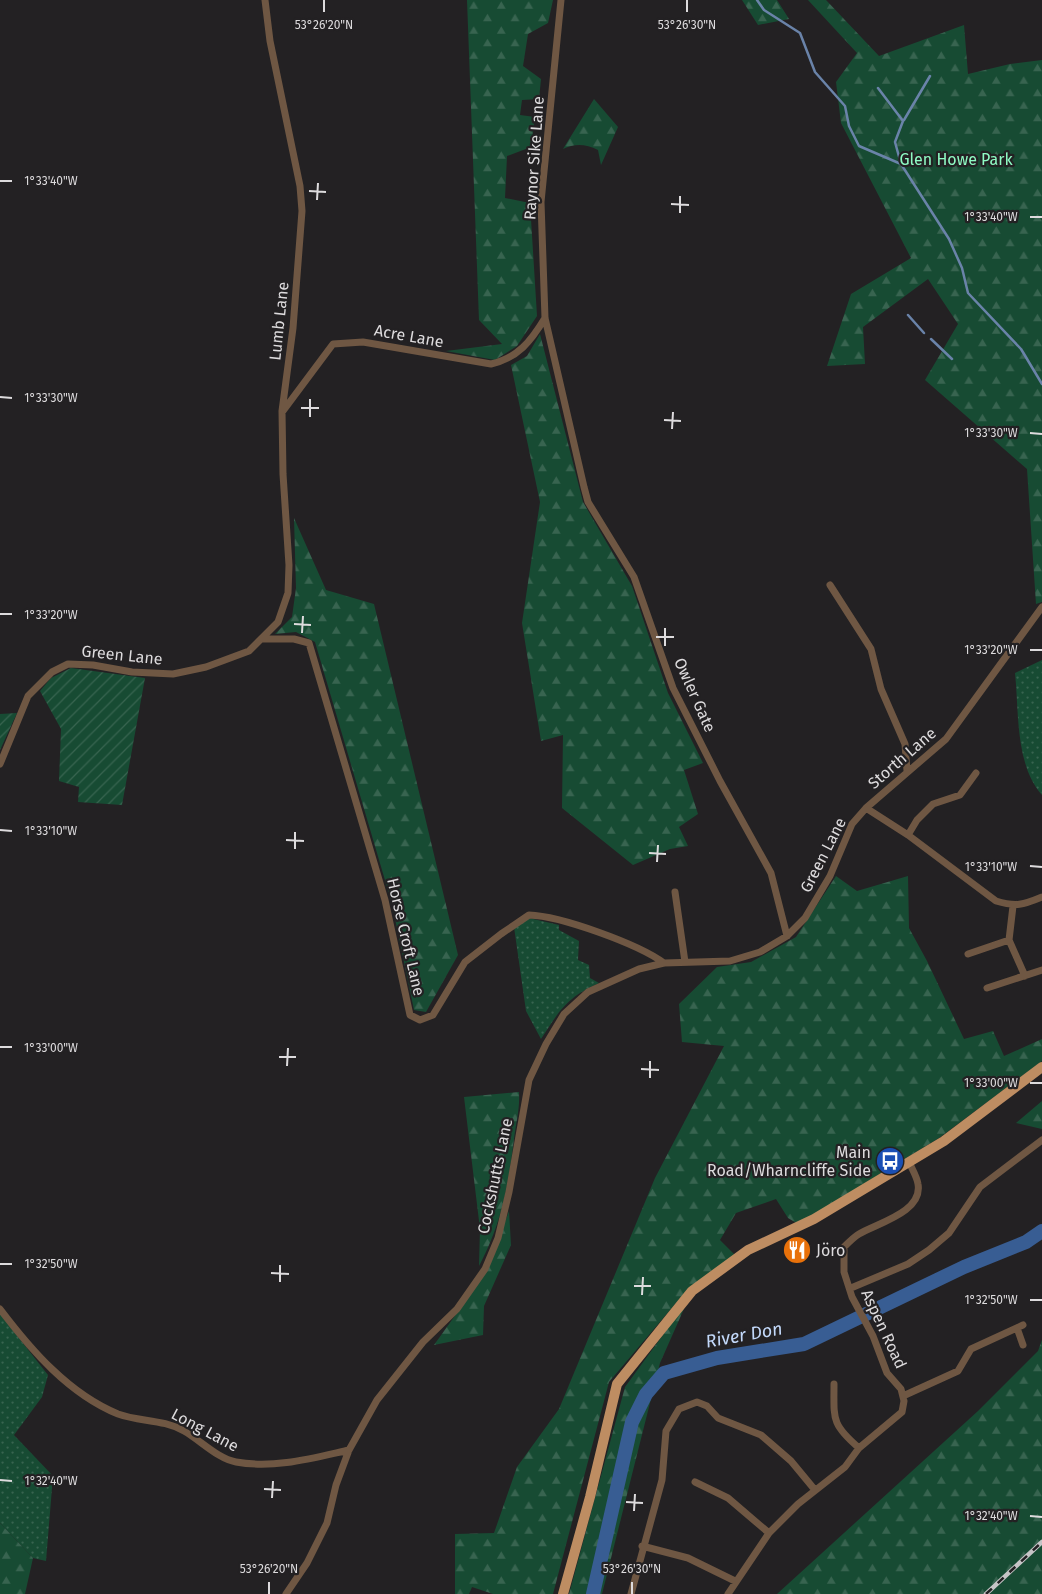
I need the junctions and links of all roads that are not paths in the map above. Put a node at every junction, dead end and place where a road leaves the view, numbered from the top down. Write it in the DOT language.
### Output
graph roads {
  1 [pos="265,0"];
  2 [pos="561,0"];
  3 [pos="545,318"];
  4 [pos="282,411"];
  5 [pos="830,585"];
  6 [pos="1042,607"];
  7 [pos="261,640"];
  8 [pos="0,764"];
  9 [pos="907,771"];
  10 [pos="976,773"];
  11 [pos="866,808"];
  12 [pos="908,835"];
  13 [pos="675,892"];
  14 [pos="1042,897"];
  15 [pos="1013,906"];
  16 [pos="787,936"];
  17 [pos="1010,940"];
  18 [pos="968,954"];
  19 [pos="685,962"];
  20 [pos="664,963"];
  21 [pos="1042,970"];
  22 [pos="1025,976"];
  23 [pos="987,988"];
  24 [pos="1042,1067"];
  25 [pos="1042,1140"];
  26 [pos="909,1162"];
  27 [pos="851,1288"];
  28 [pos="0,1309"];
  29 [pos="1023,1345"];
  30 [pos="834,1384"];
  31 [pos="903,1396"];
  32 [pos="859,1448"];
  33 [pos="349,1450"];
  34 [pos="695,1482"];
  35 [pos="815,1490"];
  36 [pos="769,1533"];
  37 [pos="642,1546"];
  38 [pos="735,1581"];
  39 [pos="286,1594"];
  40 [pos="563,1594"];
  41 [pos="631,1594"];
  42 [pos="728,1594"];
  1 -- 4 [label="street, Lumb Lane"];
  2 -- 3 [label="street, Raynor Sike Lane"];
  3 -- 4 [label="street, Acre Lane"];
  3 -- 16 [label="street, Owler Gate"];
  4 -- 7 [label="street, Lumb Lane"];
  5 -- 9 [label="street"];
  6 -- 9 [label="street, Storth Lane"];
  7 -- 8 [label="street, Green Lane"];
  7 -- 20 [label="street, Horse Croft Lane"];
  9 -- 11 [label="street, Storth Lane"];
  10 -- 12 [label="street"];
  11 -- 12 [label="street, Green Lane"];
  11 -- 16 [label="street, Green Lane"];
  12 -- 15 [label="street, Green Lane"];
  13 -- 19 [label="street"];
  14 -- 15 [label="street"];
  15 -- 17 [label="street"];
  16 -- 19 [label="street, Cockshutts Lane"];
  17 -- 18 [label="street"];
  17 -- 22 [label="street"];
  19 -- 20 [label="street, Cockshutts Lane"];
  20 -- 33 [label="street, Cockshutts Lane"];
  21 -- 22 [label="street"];
  22 -- 23 [label="street"];
  24 -- 26 [label="main road"];
  25 -- 27 [label="street"];
  26 -- 27 [label="street, Aspen Road"];
  26 -- 40 [label="main road"];
  27 -- 31 [label="street, Aspen Road"];
  28 -- 33 [label="street, Long Lane"];
  29 -- 31 [label="street"];
  30 -- 32 [label="street"];
  31 -- 32 [label="street"];
  32 -- 35 [label="street"];
  33 -- 39 [label="street, Cockshutts Lane"];
  34 -- 36 [label="street"];
  35 -- 36 [label="street"];
  35 -- 37 [label="street"];
  36 -- 38 [label="street"];
  37 -- 38 [label="street"];
  37 -- 41 [label="street"];
  38 -- 42 [label="street"];
}
